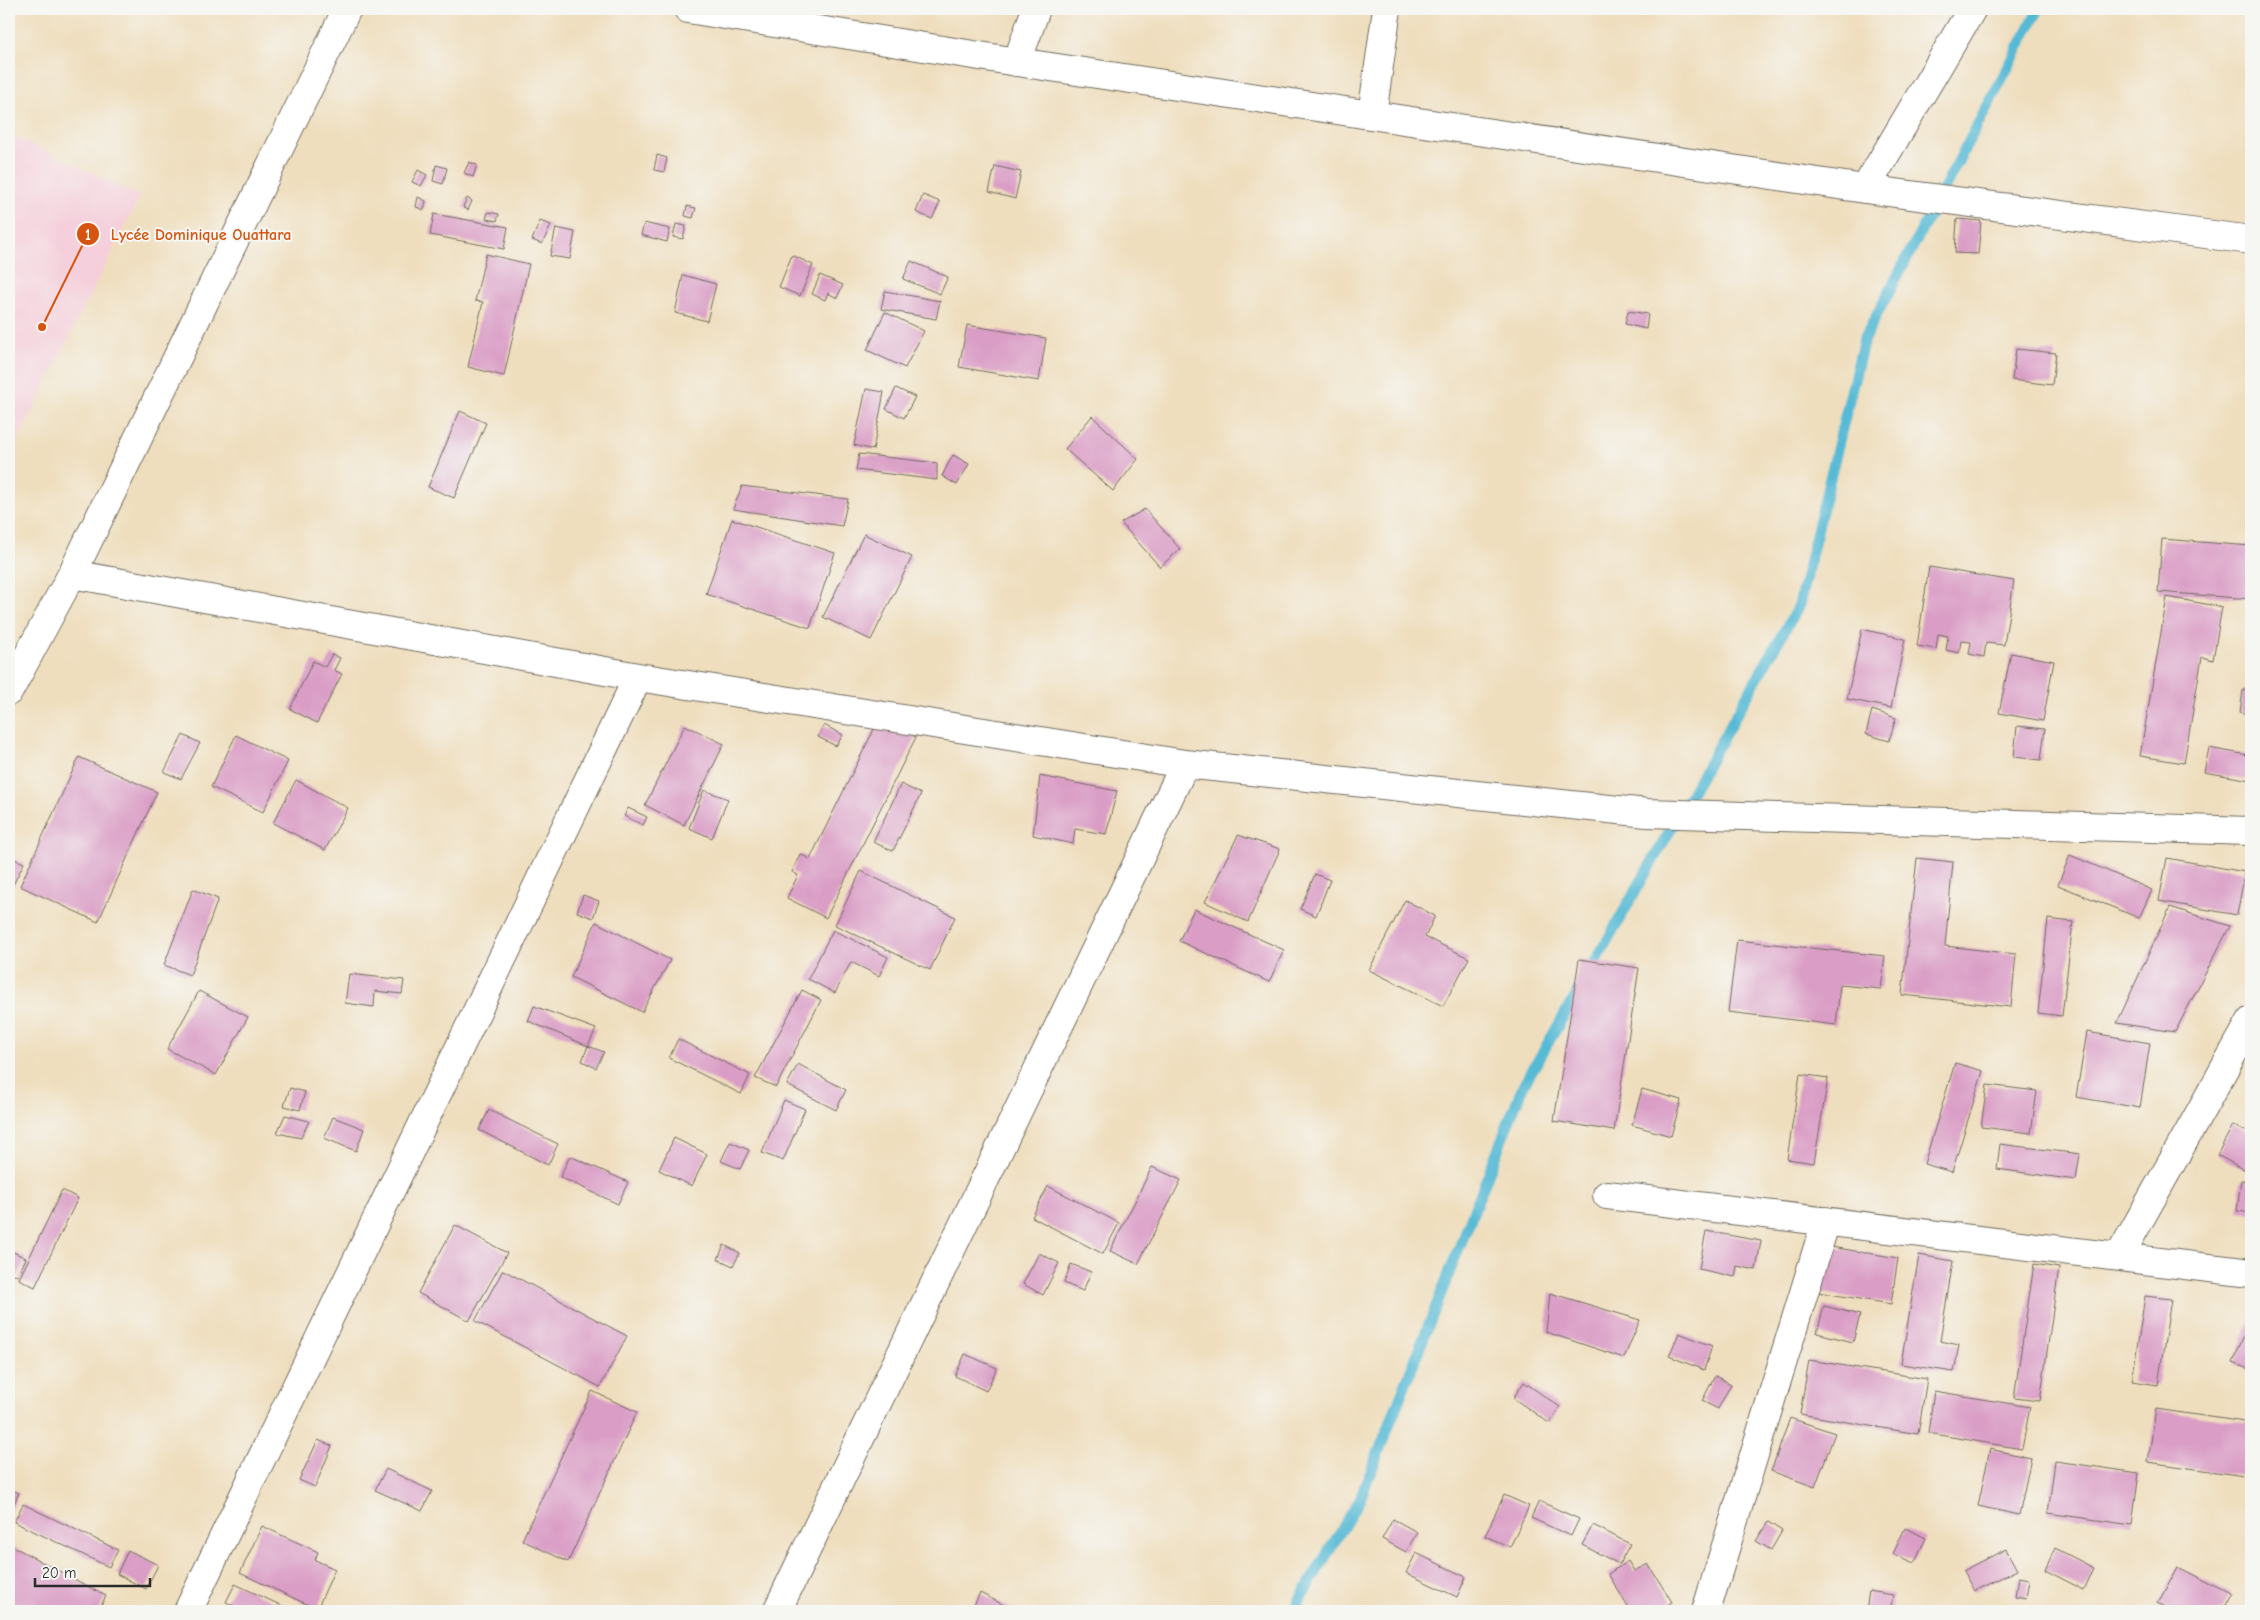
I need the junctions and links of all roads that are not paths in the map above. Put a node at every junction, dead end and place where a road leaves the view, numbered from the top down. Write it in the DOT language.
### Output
graph roads {
  1 [pos="347,9"];
  2 [pos="688,9"];
  3 [pos="1036,9"];
  4 [pos="1387,9"];
  5 [pos="1972,9"];
  6 [pos="1017,62"];
  7 [pos="1372,114"];
  8 [pos="1865,189"];
  9 [pos="2251,240"];
  10 [pos="72,574"];
  11 [pos="638,677"];
  12 [pos="9,692"];
  13 [pos="1185,764"];
  14 [pos="2251,831"];
  15 [pos="2251,1021"];
  16 [pos="1607,1195"];
  17 [pos="1826,1221"];
  18 [pos="2120,1255"];
  19 [pos="2251,1273"];
  20 [pos="188,1611"];
  21 [pos="777,1611"];
  22 [pos="1706,1611"];
  1 -- 10 [label="street"];
  2 -- 6 [label="street"];
  3 -- 6 [label="street"];
  4 -- 7 [label="street"];
  5 -- 8 [label="street"];
  6 -- 7 [label="street"];
  7 -- 8 [label="street"];
  8 -- 9 [label="street"];
  10 -- 11 [label="street"];
  10 -- 12 [label="street"];
  11 -- 13 [label="street"];
  11 -- 20 [label="street"];
  13 -- 14 [label="street"];
  13 -- 21 [label="street"];
  15 -- 18 [label="street"];
  16 -- 17 [label="street"];
  17 -- 18 [label="street"];
  17 -- 22 [label="street"];
  18 -- 19 [label="street"];
}
